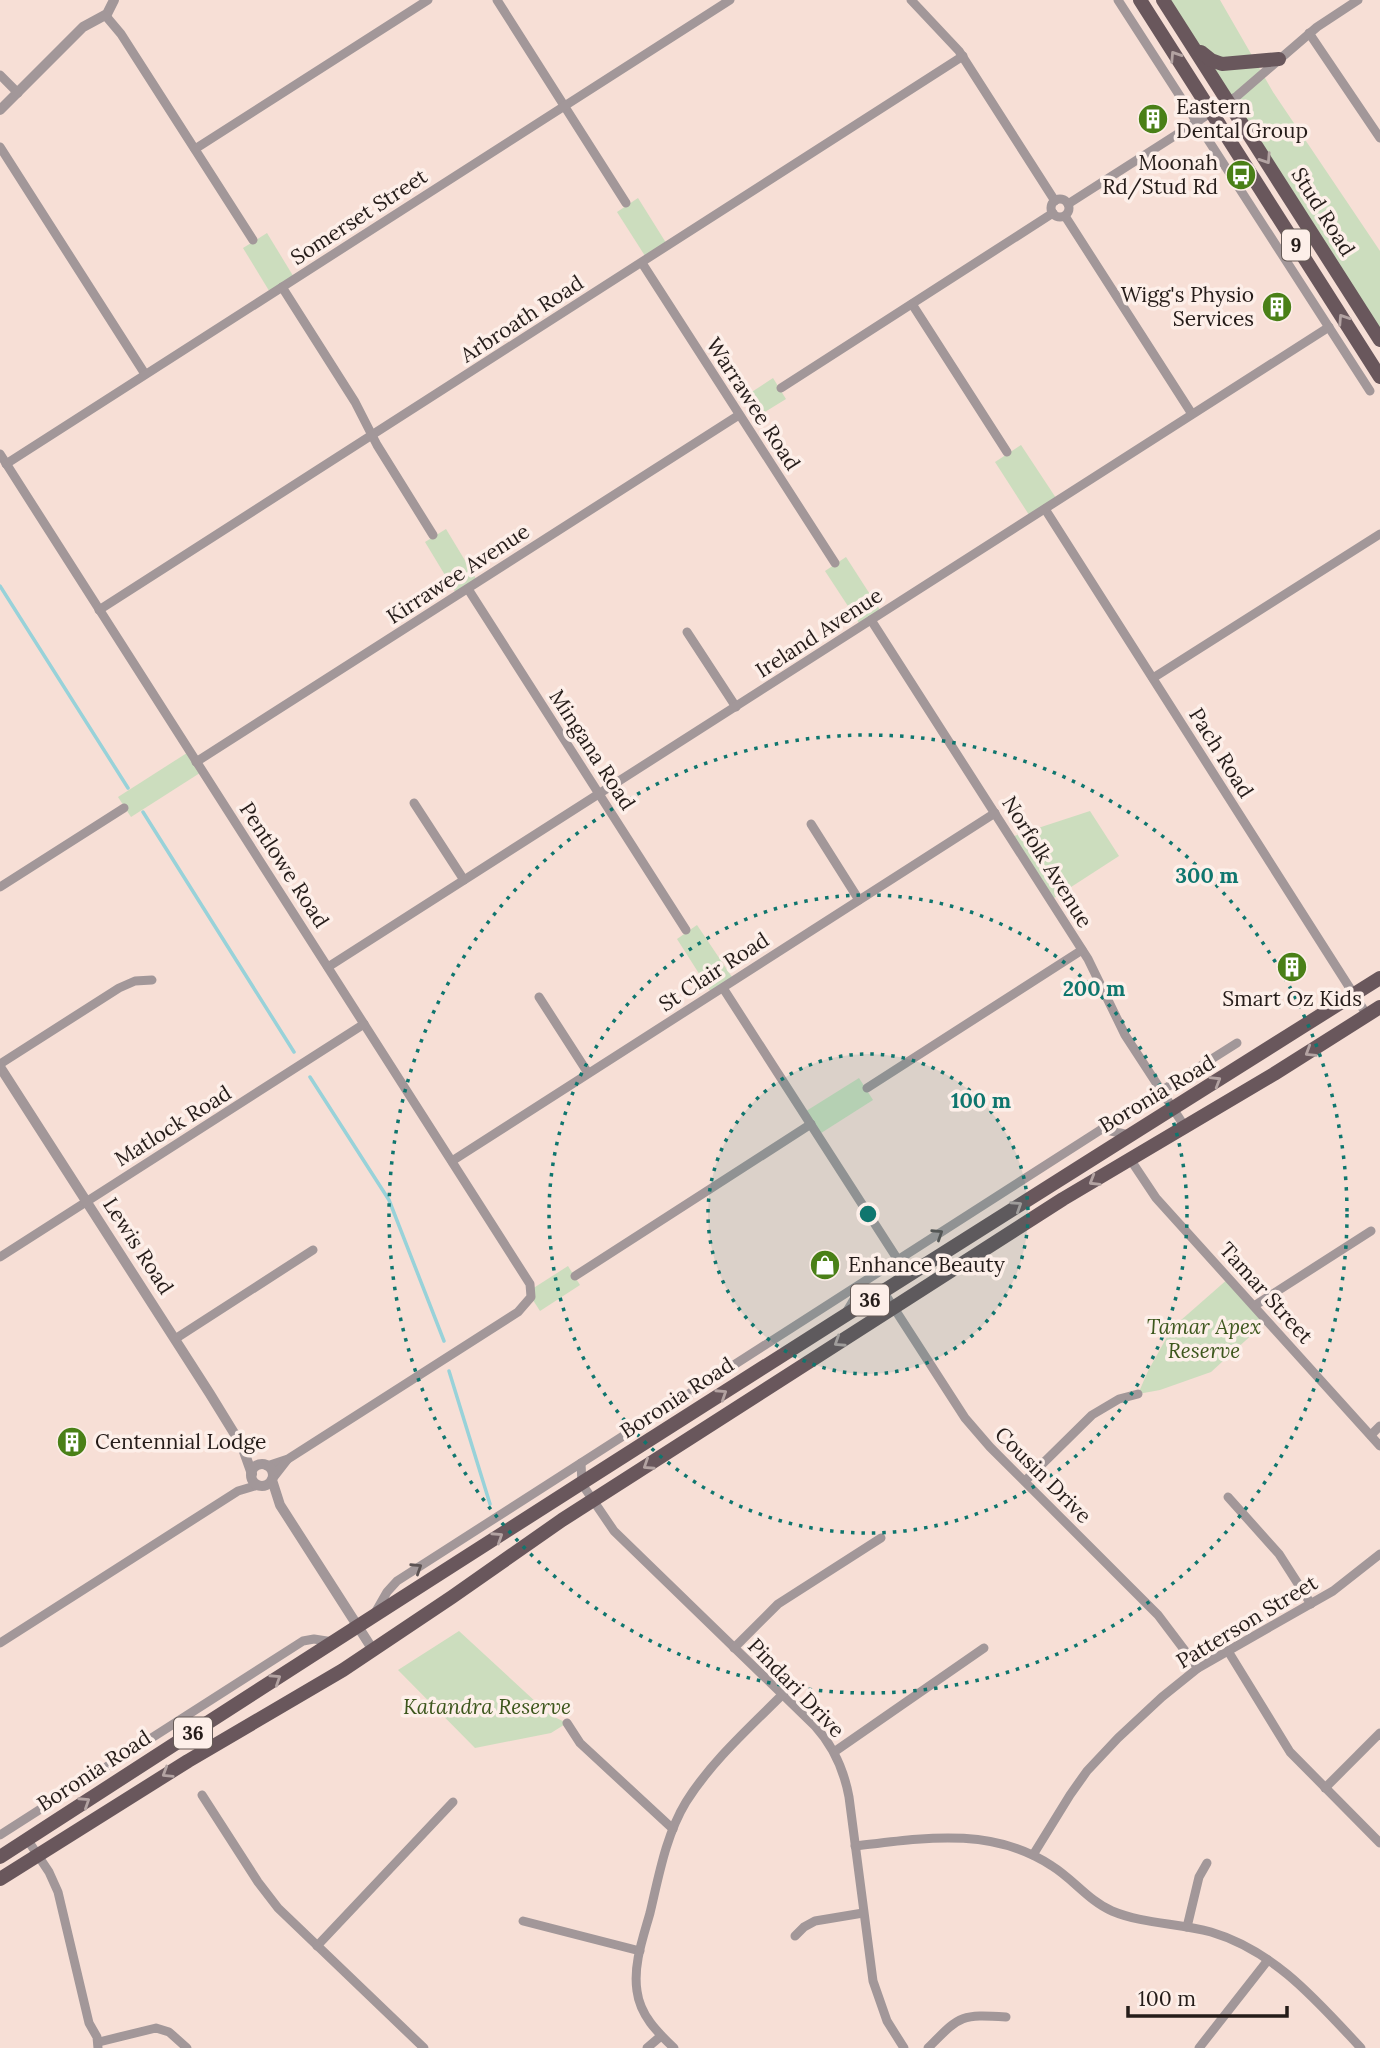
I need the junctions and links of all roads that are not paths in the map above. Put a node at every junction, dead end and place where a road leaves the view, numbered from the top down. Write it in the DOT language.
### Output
graph roads {
  1 [pos="114,0"];
  2 [pos="428,0"];
  3 [pos="497,0"];
  4 [pos="730,0"];
  5 [pos="911,0"];
  6 [pos="1118,0"];
  7 [pos="1139,0"];
  8 [pos="1163,0"];
  9 [pos="1359,0"];
  10 [pos="105,15"];
  11 [pos="1309,33"];
  12 [pos="1194,47"];
  13 [pos="963,56"];
  14 [pos="1279,59"];
  15 [pos="0,75"];
  16 [pos="18,93"];
  17 [pos="1229,102"];
  18 [pos="565,106"];
  19 [pos="0,110"];
  20 [pos="1212,113"];
  21 [pos="1196,122"];
  22 [pos="1380,138"];
  23 [pos="0,147"];
  24 [pos="195,149"];
  25 [pos="1055,201"];
  26 [pos="626,203"];
  27 [pos="1068,204"];
  28 [pos="1053,214"];
  29 [pos="1065,216"];
  30 [pos="253,240"];
  31 [pos="642,263"];
  32 [pos="282,287"];
  33 [pos="912,304"];
  34 [pos="1329,327"];
  35 [pos="1380,340"];
  36 [pos="145,374"];
  37 [pos="1380,377"];
  38 [pos="780,388"];
  39 [pos="1370,391"];
  40 [pos="1192,414"];
  41 [pos="739,415"];
  42 [pos="372,435"];
  43 [pos="1007,452"];
  44 [pos="0,454"];
  45 [pos="6,464"];
  46 [pos="1045,509"];
  47 [pos="1380,534"];
  48 [pos="433,535"];
  49 [pos="835,563"];
  50 [pos="468,589"];
  51 [pos="99,610"];
  52 [pos="871,620"];
  53 [pos="687,632"];
  54 [pos="1153,678"];
  55 [pos="736,707"];
  56 [pos="197,762"];
  57 [pos="599,794"];
  58 [pos="414,803"];
  59 [pos="124,808"];
  60 [pos="995,813"];
  61 [pos="811,824"];
  62 [pos="464,880"];
  63 [pos="0,887"];
  64 [pos="859,900"];
  65 [pos="686,930"];
  66 [pos="1082,950"];
  67 [pos="328,967"];
  68 [pos="1380,978"];
  69 [pos="152,980"];
  70 [pos="723,988"];
  71 [pos="1354,994"];
  72 [pos="540,997"];
  73 [pos="1374,1011"];
  74 [pos="365,1024"];
  75 [pos="1237,1043"];
  76 [pos="0,1065"];
  77 [pos="588,1073"];
  78 [pos="867,1088"];
  79 [pos="1161,1091"];
  80 [pos="1172,1107"];
  81 [pos="1122,1115"];
  82 [pos="811,1124"];
  83 [pos="1185,1127"];
  84 [pos="1102,1129"];
  85 [pos="1129,1135"];
  86 [pos="1130,1159"];
  87 [pos="452,1161"];
  88 [pos="86,1202"];
  89 [pos="1371,1231"];
  90 [pos="313,1250"];
  91 [pos="0,1257"];
  92 [pos="898,1260"];
  93 [pos="575,1276"];
  94 [pos="864,1282"];
  95 [pos="883,1291"];
  96 [pos="1254,1306"];
  97 [pos="894,1308"];
  98 [pos="845,1316"];
  99 [pos="174,1339"];
  100 [pos="768,1343"];
  101 [pos="795,1346"];
  102 [pos="1138,1394"];
  103 [pos="1380,1426"];
  104 [pos="1371,1435"];
  105 [pos="242,1446"];
  106 [pos="1380,1446"];
  107 [pos="288,1459"];
  108 [pos="581,1463"];
  109 [pos="265,1465"];
  110 [pos="272,1479"];
  111 [pos="255,1480"];
  112 [pos="1024,1481"];
  113 [pos="582,1484"];
  114 [pos="1228,1497"];
  115 [pos="592,1501"];
  116 [pos="280,1505"];
  117 [pos="881,1538"];
  118 [pos="1380,1554"];
  119 [pos="1311,1604"];
  120 [pos="372,1618"];
  121 [pos="358,1627"];
  122 [pos="333,1642"];
  123 [pos="0,1643"];
  124 [pos="734,1648"];
  125 [pos="984,1648"];
  126 [pos="373,1650"];
  127 [pos="1228,1651"];
  128 [pos="1198,1668"];
  129 [pos="782,1695"];
  130 [pos="567,1723"];
  131 [pos="1380,1733"];
  132 [pos="834,1752"];
  133 [pos="1325,1788"];
  134 [pos="202,1795"];
  135 [pos="453,1802"];
  136 [pos="673,1829"];
  137 [pos="0,1835"];
  138 [pos="27,1839"];
  139 [pos="1380,1843"];
  140 [pos="855,1846"];
  141 [pos="38,1855"];
  142 [pos="1032,1855"];
  143 [pos="0,1857"];
  144 [pos="1207,1863"];
  145 [pos="0,1880"];
  146 [pos="863,1913"];
  147 [pos="523,1921"];
  148 [pos="1187,1927"];
  149 [pos="795,1936"];
  150 [pos="317,1946"];
  151 [pos="640,1951"];
  152 [pos="1268,1960"];
  153 [pos="1006,2017"];
  154 [pos="661,2036"];
  155 [pos="98,2045"];
  156 [pos="187,2048"];
  157 [pos="424,2048"];
  158 [pos="647,2048"];
  159 [pos="674,2048"];
  160 [pos="904,2048"];
  161 [pos="928,2048"];
  162 [pos="1199,2048"];
  163 [pos="1361,2048"];
  1 -- 10 [label="street"];
  2 -- 24 [label="street"];
  3 -- 18 [label="street"];
  4 -- 18 [label="street, Somerset Street"];
  5 -- 13 [label="street"];
  6 -- 21 [label="street"];
  20 -- 7 [label="main road, Stud Road / 9, one-way"];
  8 -- 12 [label="main road, Stud Road / 9"];
  9 -- 11 [label="street"];
  10 -- 16 [label="street"];
  10 -- 24 [label="street"];
  11 -- 14 [label="street"];
  11 -- 22 [label="street"];
  12 -- 14 [label="main road"];
  12 -- 17 [label="main road, Stud Road / 9"];
  13 -- 25 [label="street"];
  13 -- 31 [label="street, Arbroath Road"];
  14 -- 17 [label="street"];
  15 -- 16 [label="street"];
  16 -- 19 [label="street"];
  17 -- 20 [label="street"];
  17 -- 35 [label="main road, Stud Road / 9, one-way"];
  18 -- 26 [label="street"];
  18 -- 32 [label="street, Somerset Street"];
  20 -- 21 [label="street"];
  37 -- 20 [label="main road, Stud Road / 9, one-way"];
  21 -- 27 [label="street"];
  21 -- 34 [label="street"];
  23 -- 36 [label="street"];
  24 -- 30 [label="street"];
  25 -- 27 [label="street"];
  25 -- 28 [label="street"];
  27 -- 29 [label="street"];
  28 -- 29 [label="street"];
  28 -- 33 [label="street"];
  29 -- 40 [label="street"];
  31 -- 41 [label="street, Warrawee Road"];
  31 -- 42 [label="street, Arbroath Road"];
  32 -- 36 [label="street, Somerset Street"];
  32 -- 42 [label="street"];
  33 -- 38 [label="street"];
  33 -- 43 [label="street"];
  34 -- 39 [label="street"];
  34 -- 40 [label="street, Ireland Avenue"];
  36 -- 45 [label="street, Somerset Street"];
  40 -- 46 [label="street, Ireland Avenue"];
  41 -- 49 [label="street, Warrawee Road"];
  41 -- 50 [label="street, Kirrawee Avenue"];
  42 -- 48 [label="street"];
  42 -- 51 [label="street, Arbroath Road"];
  44 -- 45 [label="street, Pentlowe Road"];
  45 -- 51 [label="street, Pentlowe Road"];
  46 -- 52 [label="street, Ireland Avenue"];
  46 -- 54 [label="street, Pach Road"];
  47 -- 54 [label="street"];
  50 -- 56 [label="street, Kirrawee Avenue"];
  50 -- 57 [label="street, Mingana Road"];
  51 -- 56 [label="street, Pentlowe Road"];
  52 -- 55 [label="street, Ireland Avenue"];
  52 -- 60 [label="street, Norfolk Avenue"];
  53 -- 55 [label="street"];
  54 -- 71 [label="street, Pach Road"];
  55 -- 57 [label="street, Ireland Avenue"];
  56 -- 67 [label="street, Pentlowe Road"];
  57 -- 62 [label="street, Ireland Avenue"];
  57 -- 65 [label="street, Mingana Road"];
  58 -- 62 [label="street"];
  59 -- 63 [label="street"];
  60 -- 64 [label="street, St Clair Road"];
  60 -- 66 [label="street, Norfolk Avenue"];
  61 -- 64 [label="street"];
  62 -- 67 [label="street, Ireland Avenue"];
  64 -- 70 [label="street, St Clair Road"];
  66 -- 78 [label="street"];
  66 -- 79 [label="street, Norfolk Avenue"];
  67 -- 74 [label="street, Pentlowe Road"];
  68 -- 71 [label="main road, Boronia Road / 36"];
  69 -- 76 [label="street"];
  70 -- 77 [label="street, St Clair Road"];
  70 -- 82 [label="street"];
  71 -- 73 [label="street, Pach Road"];
  80 -- 71 [label="main road, Boronia Road / 36, one-way"];
  72 -- 77 [label="street"];
  73 -- 83 [label="main road, Boronia Road / 36, one-way"];
  74 -- 87 [label="street, Pentlowe Road"];
  74 -- 88 [label="street, Matlock Road"];
  75 -- 79 [label="street"];
  76 -- 88 [label="street, Lewis Road"];
  77 -- 87 [label="street, St Clair Road"];
  79 -- 80 [label="street, Norfolk Avenue"];
  80 -- 83 [label="street, Norfolk Avenue"];
  80 -- 85 [label="main road, Boronia Road / 36"];
  81 -- 84 [label="street"];
  82 -- 92 [label="street"];
  82 -- 93 [label="street"];
  83 -- 86 [label="main road, Boronia Road / 36"];
  84 -- 85 [label="street"];
  92 -- 84 [label="street, one-way"];
  95 -- 85 [label="main road, Boronia Road / 36, one-way"];
  86 -- 96 [label="street, Tamar Street"];
  86 -- 97 [label="main road, Boronia Road / 36, one-way"];
  87 -- 107 [label="street, Pentlowe Road"];
  88 -- 91 [label="street, Matlock Road"];
  88 -- 99 [label="street, Lewis Road"];
  89 -- 96 [label="street"];
  90 -- 99 [label="street"];
  92 -- 94 [label="street"];
  94 -- 98 [label="street"];
  94 -- 100 [label="street"];
  95 -- 97 [label="street, Cousin Drive"];
  95 -- 98 [label="main road, Boronia Road / 36"];
  96 -- 104 [label="street, Tamar Street"];
  97 -- 112 [label="street, Cousin Drive"];
  97 -- 115 [label="main road, Boronia Road / 36, one-way"];
  98 -- 101 [label="main road, Boronia Road / 36"];
  99 -- 105 [label="street, Lewis Road"];
  100 -- 101 [label="street"];
  100 -- 108 [label="street"];
  113 -- 101 [label="main road, Boronia Road / 36, one-way"];
  102 -- 112 [label="street"];
  103 -- 104 [label="street"];
  104 -- 106 [label="street, Tamar Street"];
  105 -- 109 [label="street, Lewis Road"];
  105 -- 111 [label="street, Lewis Road"];
  107 -- 109 [label="street"];
  107 -- 110 [label="street"];
  108 -- 113 [label="street"];
  120 -- 108 [label="street, one-way"];
  109 -- 110 [label="street"];
  109 -- 111 [label="street"];
  110 -- 111 [label="street"];
  110 -- 116 [label="street, Lewis Road"];
  111 -- 116 [label="street, Lewis Road"];
  111 -- 123 [label="street"];
  112 -- 128 [label="street, Cousin Drive"];
  113 -- 115 [label="street, Pindari Drive"];
  120 -- 113 [label="main road, Boronia Road / 36, one-way"];
  114 -- 119 [label="street"];
  115 -- 124 [label="street, Pindari Drive"];
  115 -- 126 [label="main road, Boronia Road / 36"];
  116 -- 121 [label="street, Lewis Road"];
  117 -- 124 [label="street"];
  118 -- 119 [label="street, Patterson Street"];
  119 -- 127 [label="street, Patterson Street"];
  120 -- 121 [label="main road, Boronia Road / 36"];
  121 -- 122 [label="main road, Boronia Road / 36"];
  121 -- 126 [label="street, Lewis Road"];
  122 -- 137 [label="street"];
  138 -- 122 [label="main road, Boronia Road / 36, one-way"];
  124 -- 129 [label="street, Pindari Drive"];
  125 -- 132 [label="street"];
  126 -- 141 [label="main road, Boronia Road / 36, one-way"];
  127 -- 128 [label="street, Patterson Street"];
  127 -- 133 [label="street"];
  128 -- 142 [label="street, Patterson Street"];
  129 -- 132 [label="street, Pindari Drive"];
  129 -- 136 [label="street"];
  130 -- 136 [label="street"];
  131 -- 133 [label="street"];
  132 -- 140 [label="street, Pindari Drive"];
  133 -- 139 [label="street"];
  134 -- 150 [label="street"];
  135 -- 150 [label="street"];
  136 -- 151 [label="street"];
  138 -- 141 [label="street"];
  138 -- 143 [label="main road, Boronia Road / 36"];
  140 -- 142 [label="street"];
  140 -- 146 [label="street, Pindari Drive"];
  141 -- 145 [label="main road, Boronia Road / 36"];
  141 -- 155 [label="street"];
  142 -- 148 [label="street"];
  144 -- 148 [label="street"];
  146 -- 149 [label="street"];
  146 -- 160 [label="street, Pindari Drive"];
  147 -- 151 [label="street"];
  148 -- 152 [label="street"];
  150 -- 157 [label="street"];
  151 -- 154 [label="street"];
  152 -- 162 [label="street"];
  152 -- 163 [label="street"];
  153 -- 161 [label="street"];
  154 -- 158 [label="street"];
  154 -- 159 [label="street"];
  155 -- 156 [label="street"];
}
